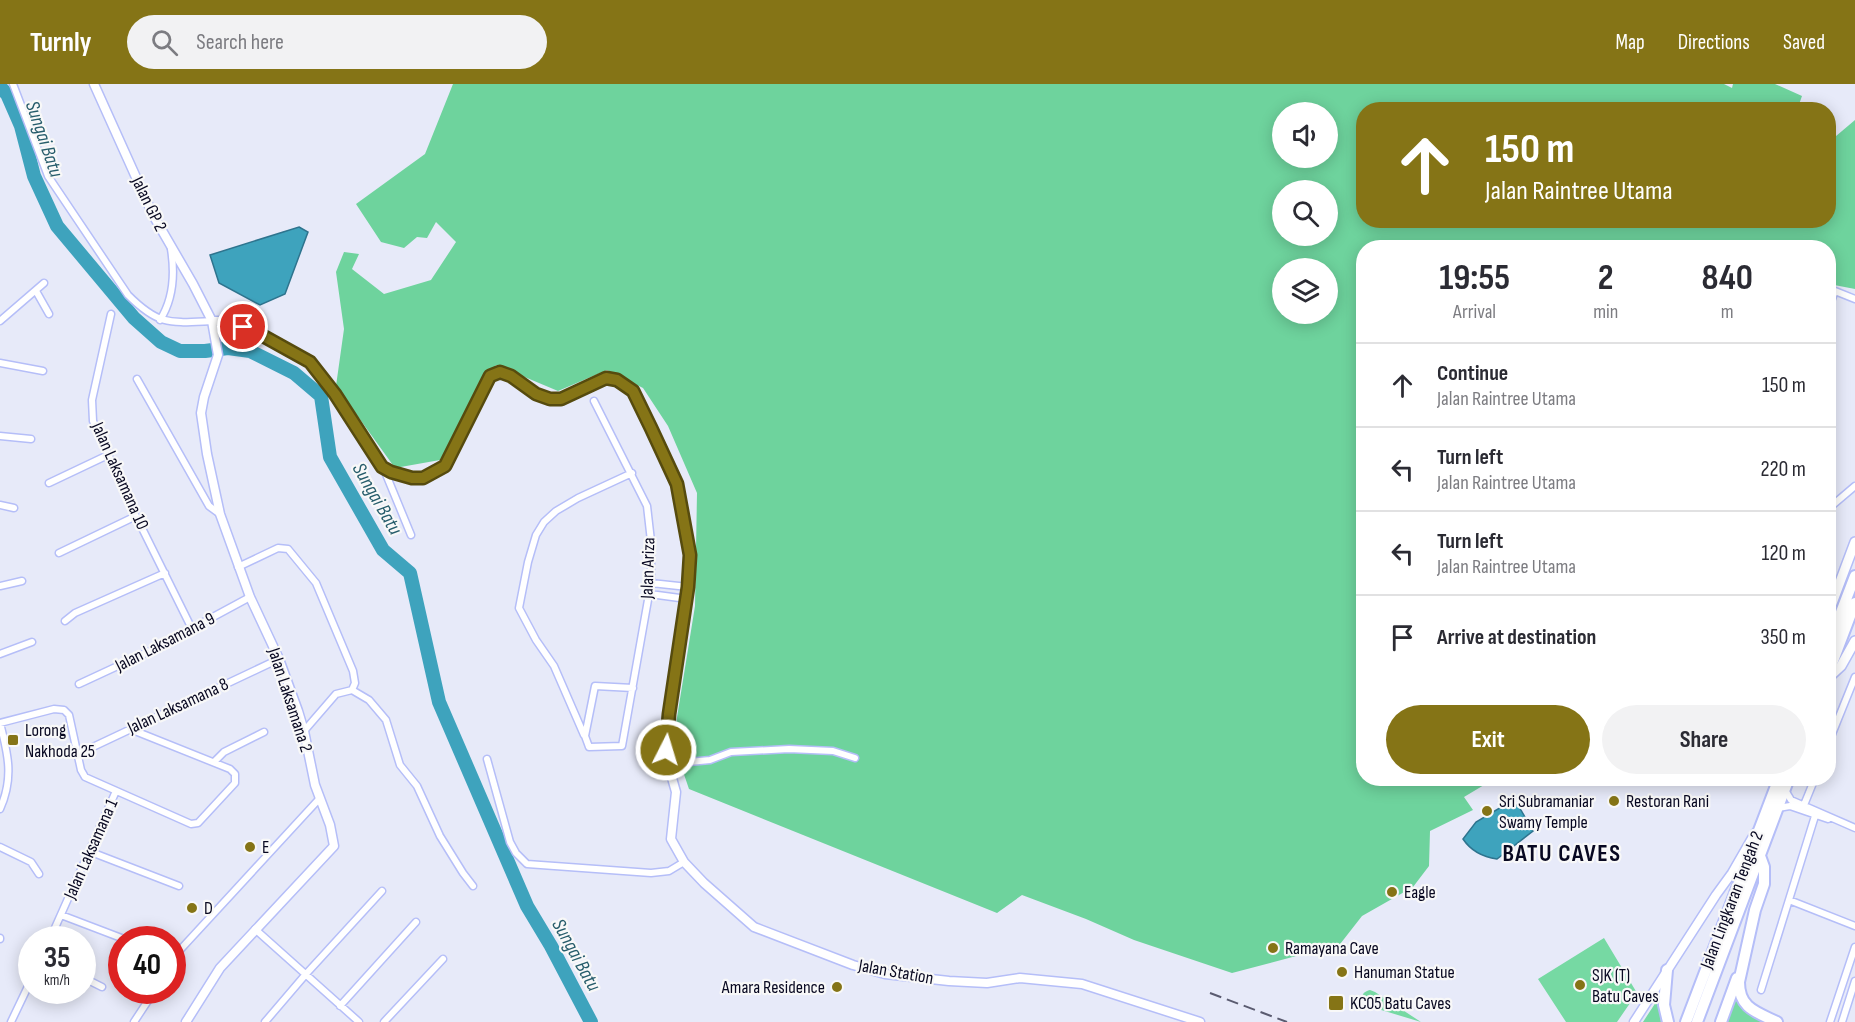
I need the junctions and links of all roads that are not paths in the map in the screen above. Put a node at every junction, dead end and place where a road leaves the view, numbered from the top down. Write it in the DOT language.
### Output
graph roads {
  1 [pos="14,84"];
  2 [pos="94,84"];
  3 [pos="171,248"];
  4 [pos="44,283"];
  5 [pos="36,291"];
  6 [pos="1836,291"];
  7 [pos="1855,299"];
  8 [pos="49,314"];
  9 [pos="111,314"];
  10 [pos="160,320"];
  11 [pos="0,321"];
  12 [pos="212,321"];
  13 [pos="216,335"];
  14 [pos="0,363"];
  15 [pos="43,371"];
  16 [pos="137,379"];
  17 [pos="594,400"];
  18 [pos="0,436"];
  19 [pos="31,439"];
  20 [pos="108,455"];
  21 [pos="382,467"];
  22 [pos="632,473"];
  23 [pos="49,483"];
  24 [pos="1855,486"];
  25 [pos="1836,502"];
  26 [pos="0,505"];
  27 [pos="14,508"];
  28 [pos="220,514"];
  29 [pos="136,516"];
  30 [pos="411,535"];
  31 [pos="1855,542"];
  32 [pos="59,553"];
  33 [pos="238,567"];
  34 [pos="165,573"];
  35 [pos="1855,576"];
  36 [pos="22,581"];
  37 [pos="651,583"];
  38 [pos="0,586"];
  39 [pos="688,587"];
  40 [pos="1836,593"];
  41 [pos="650,594"];
  42 [pos="250,597"];
  43 [pos="687,599"];
  44 [pos="1855,603"];
  45 [pos="66,621"];
  46 [pos="1842,623"];
  47 [pos="192,629"];
  48 [pos="1836,633"];
  49 [pos="1855,641"];
  50 [pos="33,642"];
  51 [pos="1836,645"];
  52 [pos="0,654"];
  53 [pos="279,659"];
  54 [pos="1836,671"];
  55 [pos="1855,677"];
  56 [pos="79,684"];
  57 [pos="633,688"];
  58 [pos="352,690"];
  59 [pos="0,723"];
  60 [pos="1836,724"];
  61 [pos="130,729"];
  62 [pos="304,731"];
  63 [pos="264,732"];
  64 [pos="585,736"];
  65 [pos="78,754"];
  66 [pos="855,758"];
  67 [pos="487,759"];
  68 [pos="214,762"];
  69 [pos="668,764"];
  70 [pos="1776,786"];
  71 [pos="1786,786"];
  72 [pos="1812,786"];
  73 [pos="1785,790"];
  74 [pos="116,791"];
  75 [pos="320,798"];
  76 [pos="1804,805"];
  77 [pos="1778,808"];
  78 [pos="0,809"];
  79 [pos="1815,816"];
  80 [pos="1765,817"];
  81 [pos="1837,822"];
  82 [pos="1855,828"];
  83 [pos="0,847"];
  84 [pos="91,852"];
  85 [pos="1760,856"];
  86 [pos="684,862"];
  87 [pos="39,874"];
  88 [pos="179,886"];
  89 [pos="474,886"];
  90 [pos="382,891"];
  91 [pos="1740,894"];
  92 [pos="1789,900"];
  93 [pos="61,915"];
  94 [pos="416,922"];
  95 [pos="56,926"];
  96 [pos="1855,926"];
  97 [pos="255,929"];
  98 [pos="108,933"];
  99 [pos="186,943"];
  100 [pos="1855,947"];
  101 [pos="443,959"];
  102 [pos="1743,961"];
  103 [pos="1667,970"];
  104 [pos="306,974"];
  105 [pos="1855,981"];
  106 [pos="96,984"];
  107 [pos="102,987"];
  108 [pos="1761,990"];
  109 [pos="1651,995"];
  110 [pos="20,1004"];
  111 [pos="146,1004"];
  112 [pos="340,1006"];
  113 [pos="11,1022"];
  114 [pos="134,1022"];
  115 [pos="186,1022"];
  116 [pos="265,1022"];
  117 [pos="359,1022"];
  118 [pos="384,1022"];
  119 [pos="1200,1022"];
  120 [pos="1629,1022"];
  121 [pos="1634,1022"];
  122 [pos="1668,1022"];
  123 [pos="1686,1022"];
  124 [pos="1697,1022"];
  125 [pos="1721,1022"];
  126 [pos="1777,1022"];
  127 [pos="1830,1022"];
  128 [pos="1842,1022"];
  1 -- 10 [label="street"];
  2 -- 3 [label="street, Jalan GP 2"];
  3 -- 10 [label="street"];
  3 -- 12 [label="street, Jalan GP 2"];
  4 -- 5 [label="street"];
  5 -- 8 [label="street"];
  5 -- 11 [label="street"];
  6 -- 7 [label="street"];
  9 -- 20 [label="street, Jalan Laksamana 10"];
  10 -- 12 [label="street"];
  12 -- 13 [label="street, Jalan GP 2"];
  12 -- 21 [label="street"];
  13 -- 28 [label="street, Jalan Laksamana 2"];
  14 -- 15 [label="street"];
  16 -- 28 [label="street"];
  17 -- 22 [label="street, Jalan Ariza"];
  18 -- 19 [label="street"];
  20 -- 23 [label="street"];
  20 -- 29 [label="street, Jalan Laksamana 10"];
  21 -- 30 [label="street"];
  21 -- 39 [label="street, Jalan Station"];
  22 -- 37 [label="street, Jalan Ariza"];
  22 -- 64 [label="street"];
  24 -- 25 [label="street"];
  26 -- 27 [label="street"];
  28 -- 33 [label="street, Jalan Laksamana 2"];
  29 -- 32 [label="street"];
  29 -- 34 [label="street, Jalan Laksamana 10"];
  31 -- 40 [label="main road"];
  33 -- 42 [label="street, Jalan Laksamana 2"];
  33 -- 58 [label="street"];
  34 -- 45 [label="street"];
  34 -- 47 [label="street, Jalan Laksamana 10"];
  35 -- 46 [label="highway"];
  36 -- 38 [label="street"];
  37 -- 39 [label="street"];
  37 -- 41 [label="street, Jalan Ariza"];
  39 -- 43 [label="street, Jalan Station"];
  41 -- 43 [label="street"];
  41 -- 57 [label="street, Jalan Ariza"];
  42 -- 47 [label="street, Jalan Laksamana 9"];
  42 -- 53 [label="street, Jalan Laksamana 2"];
  43 -- 69 [label="street, Jalan Station"];
  44 -- 46 [label="highway"];
  46 -- 48 [label="highway"];
  46 -- 51 [label="highway"];
  47 -- 56 [label="street, Jalan Laksamana 9"];
  49 -- 54 [label="main road"];
  50 -- 52 [label="street"];
  53 -- 61 [label="street, Jalan Laksamana 8"];
  53 -- 62 [label="street, Jalan Laksamana 2"];
  55 -- 60 [label="street"];
  57 -- 64 [label="street"];
  57 -- 64 [label="street, Jalan Ariza"];
  58 -- 62 [label="street"];
  58 -- 89 [label="street"];
  59 -- 65 [label="street"];
  59 -- 78 [label="street"];
  61 -- 65 [label="street, Jalan Laksamana 8"];
  61 -- 68 [label="street"];
  62 -- 75 [label="street, Jalan Laksamana 2"];
  63 -- 68 [label="street"];
  65 -- 74 [label="street"];
  66 -- 69 [label="street"];
  67 -- 86 [label="street"];
  68 -- 74 [label="street"];
  69 -- 86 [label="street, Jalan Station"];
  70 -- 80 [label="highway, Jalan Lingkaran Tengah 2"];
  71 -- 73 [label="highway, Jalan Lingkaran Tengah 2"];
  72 -- 76 [label="street"];
  73 -- 76 [label="street"];
  73 -- 77 [label="highway, Jalan Lingkaran Tengah 2"];
  74 -- 84 [label="street, Jalan Laksamana 1"];
  75 -- 97 [label="street, Jalan Laksamana 2"];
  75 -- 99 [label="street"];
  76 -- 81 [label="street"];
  77 -- 79 [label="street"];
  77 -- 85 [label="highway, Jalan Lingkaran Tengah 2"];
  79 -- 81 [label="street"];
  79 -- 92 [label="street"];
  80 -- 91 [label="highway, Jalan Lingkaran Tengah 2"];
  80 -- 103 [label="street"];
  81 -- 82 [label="street"];
  83 -- 87 [label="street"];
  84 -- 88 [label="street"];
  84 -- 93 [label="street, Jalan Laksamana 1"];
  85 -- 91 [label="highway, Jalan Lingkaran Tengah 2"];
  85 -- 102 [label="highway"];
  86 -- 119 [label="street, Jalan Station"];
  90 -- 104 [label="street"];
  91 -- 123 [label="highway, Jalan Lingkaran Tengah 2"];
  91 -- 124 [label="highway, Jalan Lingkaran Tengah 2"];
  92 -- 96 [label="street"];
  92 -- 108 [label="street"];
  93 -- 95 [label="street, Jalan Laksamana 1"];
  93 -- 98 [label="street"];
  94 -- 112 [label="street"];
  97 -- 104 [label="street"];
  97 -- 115 [label="street, Jalan Laksamana 2"];
  100 -- 127 [label="street"];
  101 -- 118 [label="street"];
  102 -- 125 [label="highway"];
  102 -- 126 [label="highway"];
  103 -- 109 [label="street"];
  103 -- 122 [label="highway"];
  104 -- 112 [label="street"];
  104 -- 116 [label="street"];
  105 -- 128 [label="street"];
  106 -- 107 [label="street"];
  109 -- 120 [label="street"];
  109 -- 121 [label="street"];
  110 -- 113 [label="street"];
  111 -- 114 [label="street"];
  112 -- 117 [label="street"];
}
